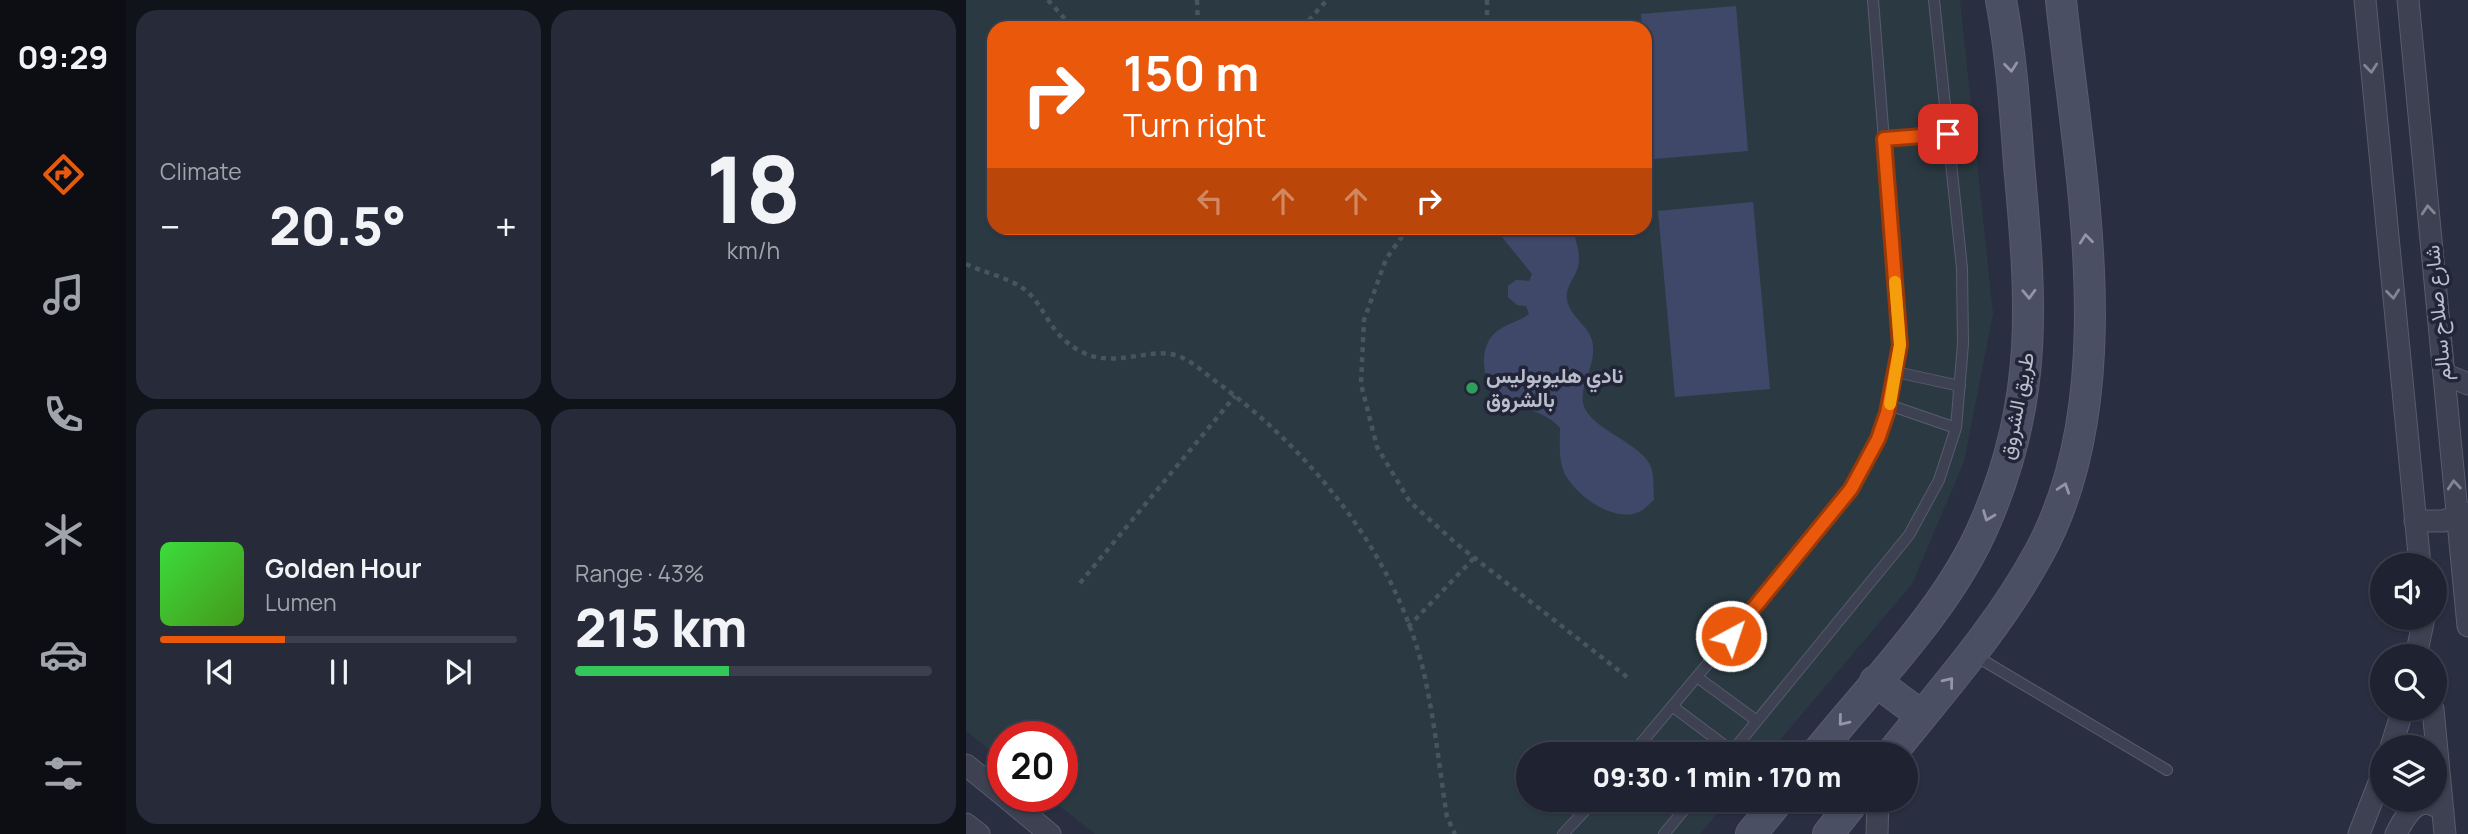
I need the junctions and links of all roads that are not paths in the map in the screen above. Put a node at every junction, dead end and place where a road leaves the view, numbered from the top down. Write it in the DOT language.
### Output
graph roads {
  1 [pos="1873,0"];
  2 [pos="1934,0"];
  3 [pos="2001,0"];
  4 [pos="2060,0"];
  5 [pos="2365,0"];
  6 [pos="2408,0"];
  7 [pos="1948,134"];
  8 [pos="1884,139"];
  9 [pos="1896,372"];
  10 [pos="2444,374"];
  11 [pos="2468,384"];
  12 [pos="1961,386"];
  13 [pos="1889,405"];
  14 [pos="1956,428"];
  15 [pos="2463,515"];
  16 [pos="2415,521"];
  17 [pos="2419,553"];
  18 [pos="2468,626"];
  19 [pos="1972,654"];
  20 [pos="1697,677"];
  21 [pos="1875,681"];
  22 [pos="1672,706"];
  23 [pos="1922,716"];
  24 [pos="1757,721"];
  25 [pos="1643,742"];
  26 [pos="1717,742"];
  27 [pos="1740,742"];
  28 [pos="1826,742"];
  29 [pos="1901,742"];
  30 [pos="966,765"];
  31 [pos="2166,770"];
  32 [pos="987,782"];
  33 [pos="2370,806"];
  34 [pos="1023,812"];
  35 [pos="1584,812"];
  36 [pos="1682,812"];
  37 [pos="1769,812"];
  38 [pos="1845,812"];
  39 [pos="1878,812"];
  40 [pos="2408,812"];
  41 [pos="2443,812"];
  42 [pos="966,824"];
  43 [pos="979,834"];
  44 [pos="1050,834"];
  45 [pos="1563,834"];
  46 [pos="1664,834"];
  47 [pos="1751,834"];
  48 [pos="1828,834"];
  49 [pos="1877,834"];
  50 [pos="2359,834"];
  51 [pos="2396,834"];
  52 [pos="2445,834"];
  1 -- 8 [label="lane"];
  2 -- 7 [label="lane"];
  3 -- 21 [label="street, طريق الشروق, one-way"];
  19 -- 4 [label="street, one-way"];
  5 -- 16 [label="street, شارع صلاح سالم, one-way"];
  10 -- 6 [label="street, شارع صلاح سالم, one-way"];
  7 -- 8 [label="lane"];
  7 -- 12 [label="lane"];
  8 -- 9 [label="lane"];
  9 -- 12 [label="lane"];
  9 -- 13 [label="lane"];
  10 -- 11 [label="street"];
  15 -- 10 [label="street, شارع صلاح سالم, one-way"];
  12 -- 14 [label="lane"];
  13 -- 14 [label="lane"];
  13 -- 20 [label="lane"];
  14 -- 24 [label="lane"];
  15 -- 16 [label="street"];
  15 -- 18 [label="street, شارع صلاح سالم"];
  16 -- 17 [label="street, شارع صلاح سالم"];
  23 -- 19 [label="street, one-way"];
  19 -- 31 [label="lane"];
  20 -- 22 [label="lane"];
  20 -- 24 [label="lane"];
  21 -- 23 [label="street"];
  21 -- 28 [label="street, طريق الشروق, one-way"];
  22 -- 25 [label="lane"];
  22 -- 26 [label="lane"];
  23 -- 29 [label="street"];
  24 -- 27 [label="lane"];
  30 -- 32 [label="street"];
  33 -- 50 [label="street"];
  34 -- 44 [label="street"];
  35 -- 45 [label="lane"];
  36 -- 46 [label="lane"];
  37 -- 47 [label="street"];
  38 -- 48 [label="street"];
  39 -- 49 [label="street"];
  40 -- 51 [label="street"];
  41 -- 52 [label="street"];
  42 -- 43 [label="street"];
}
